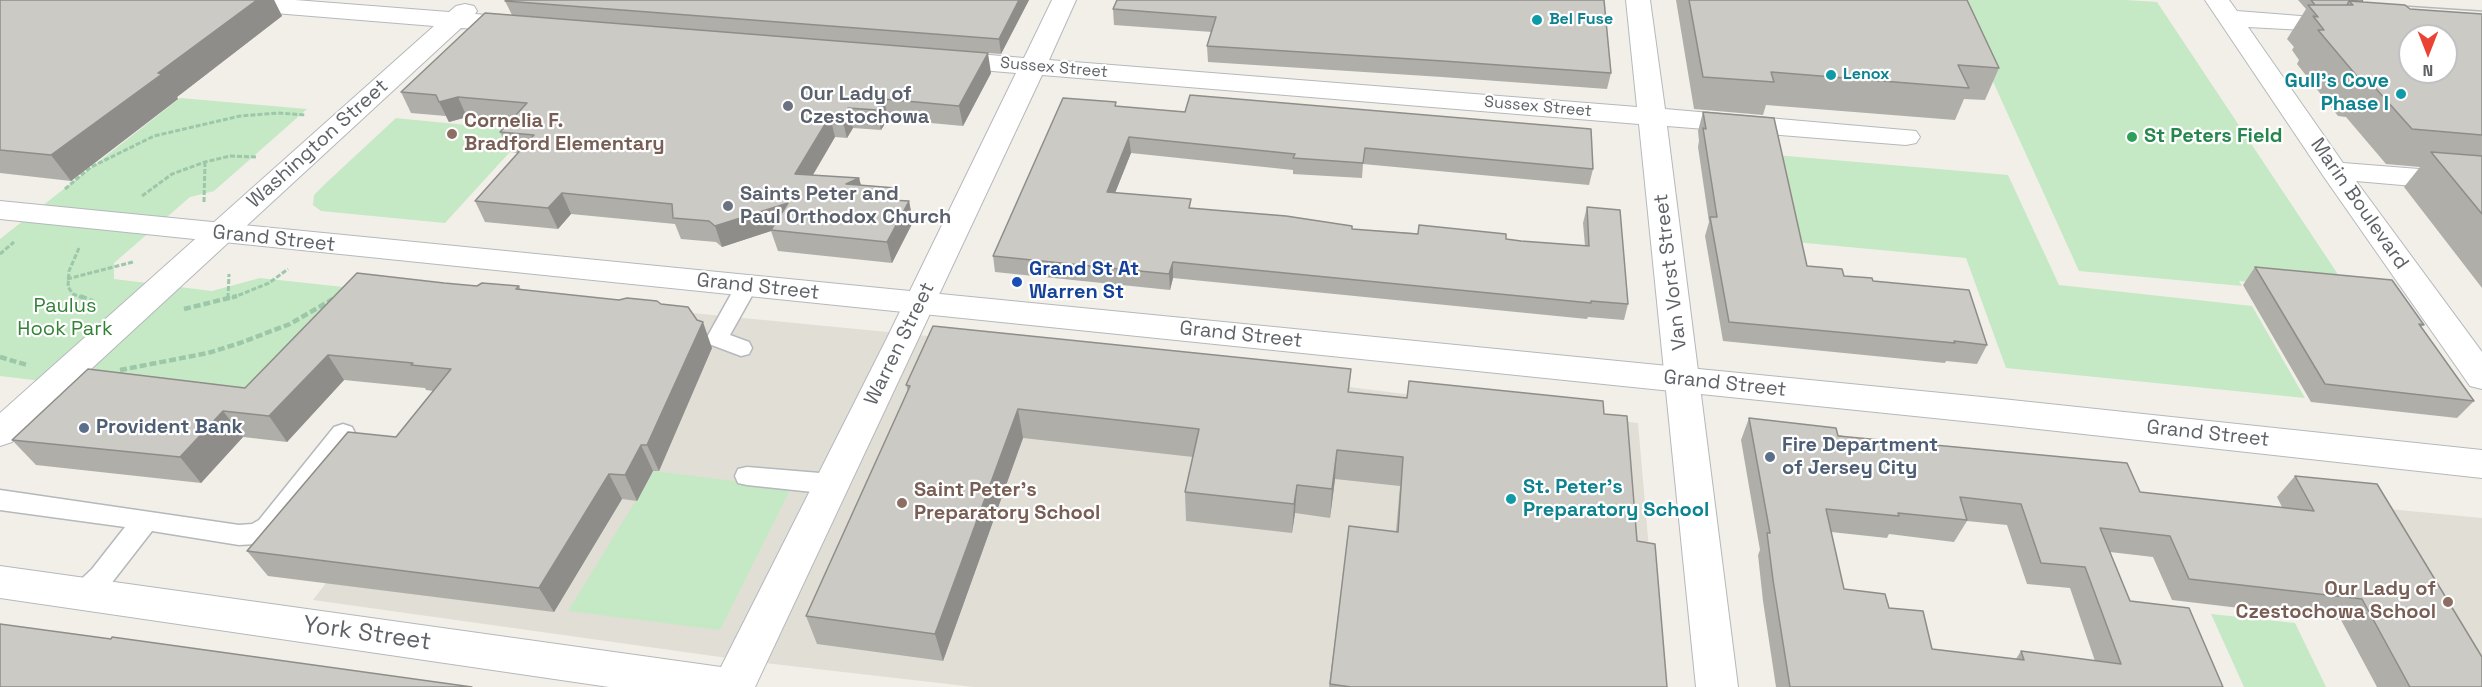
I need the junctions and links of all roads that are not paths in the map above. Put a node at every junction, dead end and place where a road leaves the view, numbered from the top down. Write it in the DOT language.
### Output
graph roads {
  1 [pos="201,0"];
  2 [pos="477,0"];
  3 [pos="1064,0"];
  4 [pos="1638,0"];
  5 [pos="2224,9"];
  6 [pos="455,20"];
  7 [pos="538,27"];
  8 [pos="2366,27"];
  9 [pos="916,57"];
  10 [pos="1031,66"];
  11 [pos="1652,116"];
  12 [pos="1906,137"];
  13 [pos="2334,171"];
  14 [pos="2482,183"];
  15 [pos="0,210"];
  16 [pos="219,233"];
  17 [pos="747,285"];
  18 [pos="920,303"];
  19 [pos="741,348"];
  20 [pos="2482,377"];
  21 [pos="1683,380"];
  22 [pos="0,433"];
  23 [pos="343,433"];
  24 [pos="2482,464"];
  25 [pos="747,476"];
  26 [pos="832,484"];
  27 [pos="0,500"];
  28 [pos="146,520"];
  29 [pos="0,582"];
  30 [pos="84,593"];
  31 [pos="733,687"];
  32 [pos="1717,687"];
  1 -- 6 [label="street"];
  2 -- 6 [label="street, Washington Street"];
  3 -- 10 [label="street, Warren Street"];
  4 -- 11 [label="street, Van Vorst Street"];
  5 -- 8 [label="street"];
  5 -- 13 [label="street, Marin Boulevard"];
  6 -- 7 [label="street"];
  6 -- 16 [label="street, Washington Street"];
  9 -- 10 [label="street, Sussex Street"];
  10 -- 11 [label="street, Sussex Street"];
  10 -- 18 [label="street, Warren Street"];
  11 -- 12 [label="street, Sussex Street"];
  11 -- 21 [label="street, Van Vorst Street"];
  13 -- 14 [label="street"];
  13 -- 20 [label="street, Marin Boulevard"];
  15 -- 16 [label="street, Grand Street"];
  16 -- 17 [label="street, Grand Street"];
  16 -- 22 [label="street, Washington Street"];
  17 -- 18 [label="street, Grand Street"];
  17 -- 19 [label="lane"];
  18 -- 21 [label="street, Grand Street"];
  18 -- 26 [label="street, Warren Street"];
  21 -- 24 [label="street, Grand Street"];
  21 -- 32 [label="street, Van Vorst Street"];
  23 -- 28 [label="lane"];
  25 -- 26 [label="lane"];
  26 -- 31 [label="street, Warren Street"];
  27 -- 28 [label="lane"];
  28 -- 30 [label="lane"];
  29 -- 30 [label="street, York Street"];
  30 -- 31 [label="street, York Street"];
}
